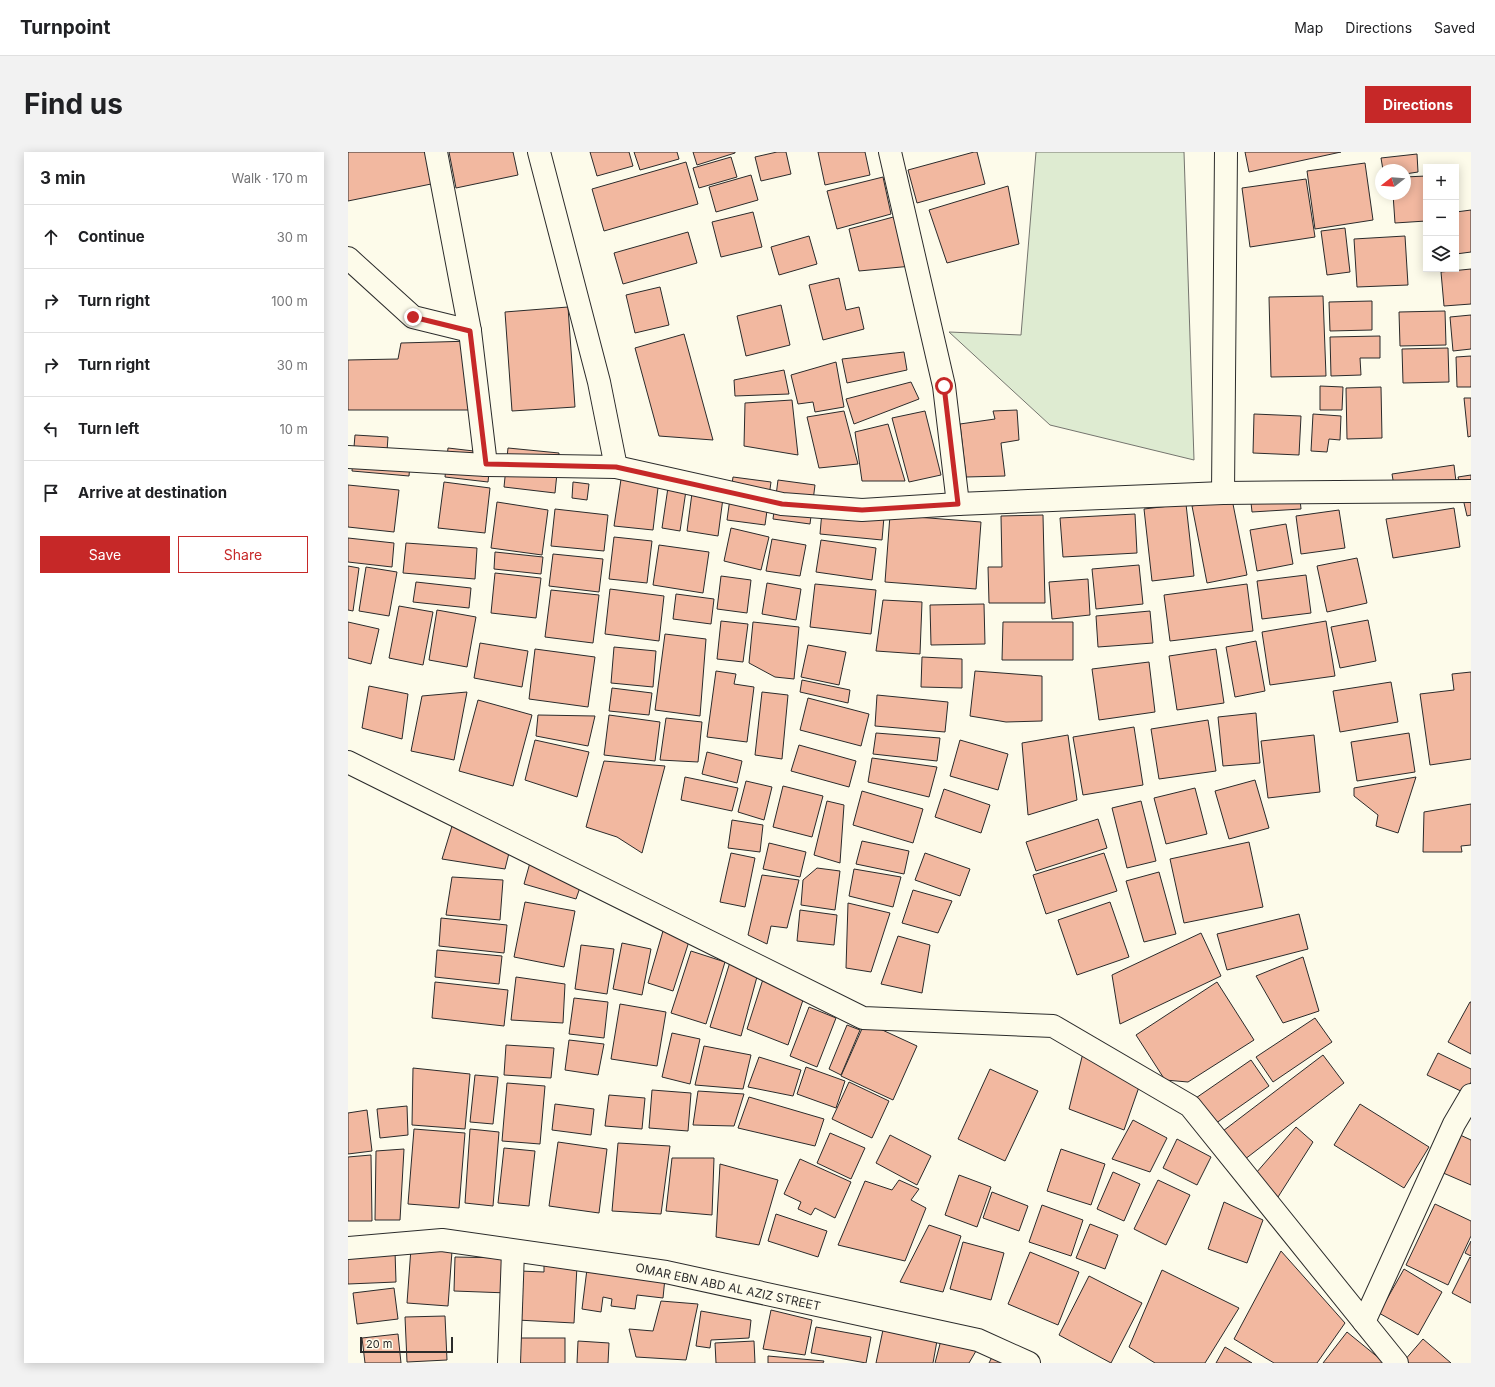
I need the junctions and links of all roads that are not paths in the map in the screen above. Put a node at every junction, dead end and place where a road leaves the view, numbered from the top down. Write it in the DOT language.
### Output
graph roads {
  1 [pos="436,152"];
  2 [pos="539,152"];
  3 [pos="890,152"];
  4 [pos="1226,152"];
  5 [pos="348,258"];
  6 [pos="470,331"];
  7 [pos="348,457"];
  8 [pos="486,464"];
  9 [pos="616,467"];
  10 [pos="1471,491"];
  11 [pos="1223,493"];
  12 [pos="958,504"];
  13 [pos="348,762"];
  14 [pos="1471,1095"];
  15 [pos="348,1248"];
  16 [pos="513,1250"];
  17 [pos="1364,1322"];
  18 [pos="510,1363"];
  19 [pos="1029,1363"];
  20 [pos="1397,1363"];
  1 -- 6 [label="street"];
  2 -- 9 [label="street"];
  3 -- 12 [label="street"];
  4 -- 11 [label="street"];
  5 -- 6 [label="street"];
  6 -- 8 [label="street"];
  7 -- 8 [label="street"];
  8 -- 9 [label="street"];
  9 -- 12 [label="street"];
  10 -- 11 [label="street"];
  11 -- 12 [label="street"];
  13 -- 17 [label="street"];
  14 -- 17 [label="street"];
  15 -- 16 [label="street, OMAR EBN ABD AL AZIZ STREET"];
  16 -- 18 [label="street"];
  16 -- 19 [label="street, OMAR EBN ABD AL AZIZ STREET"];
  17 -- 20 [label="street"];
}
